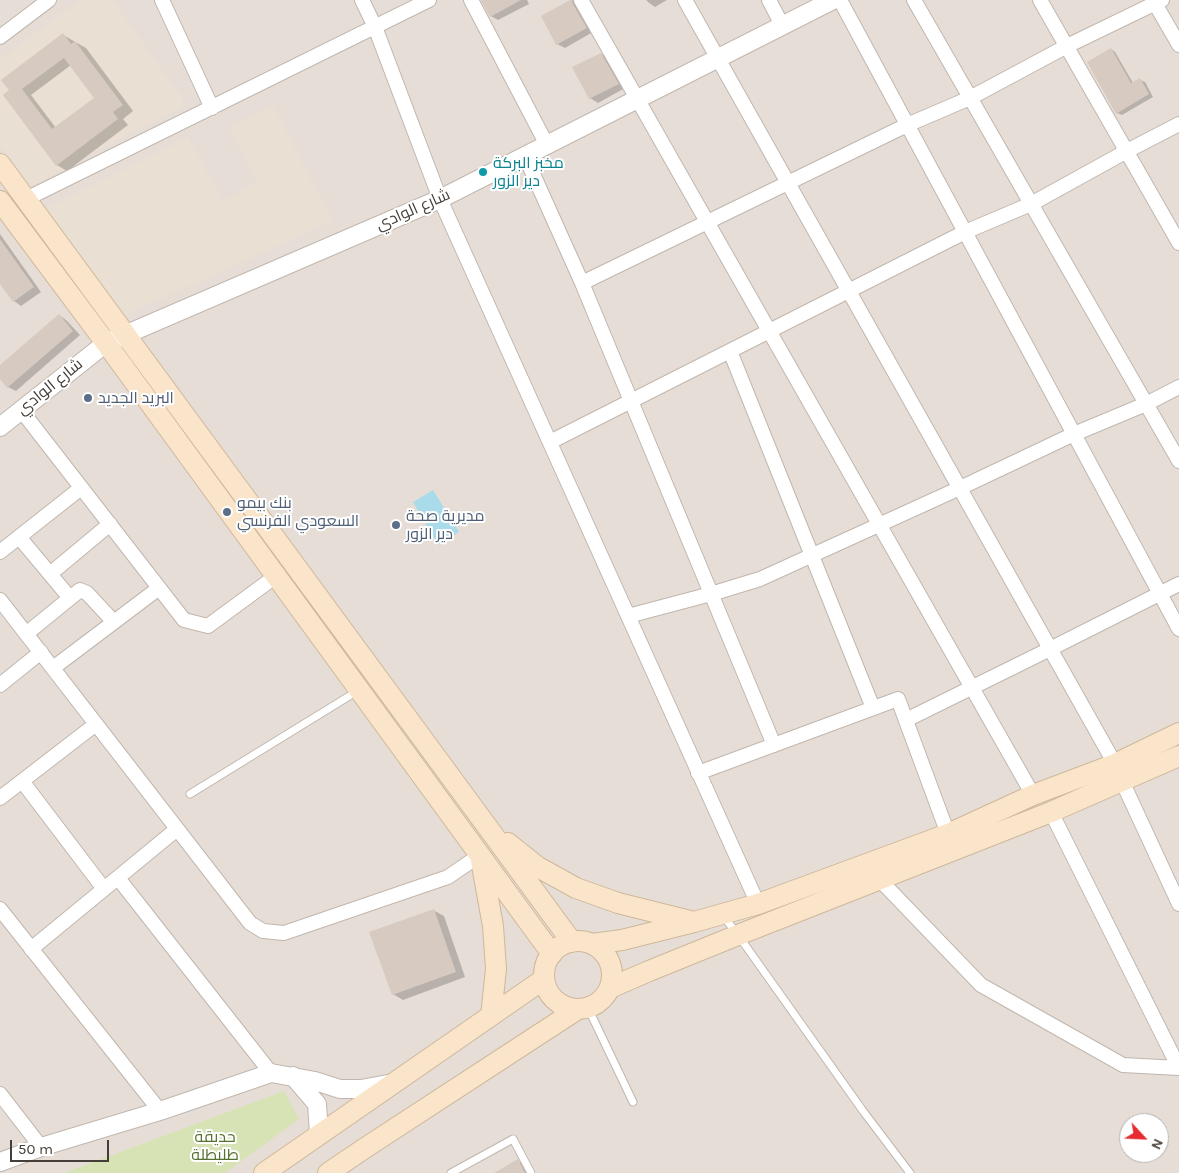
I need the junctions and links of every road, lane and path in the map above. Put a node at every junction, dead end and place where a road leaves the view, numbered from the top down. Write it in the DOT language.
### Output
graph roads {
  1 [pos="162,0"];
  2 [pos="362,0"];
  3 [pos="429,0"];
  4 [pos="471,0"];
  5 [pos="581,0"];
  6 [pos="685,0"];
  7 [pos="769,0"];
  8 [pos="833,0"];
  9 [pos="840,0"];
  10 [pos="914,0"];
  11 [pos="1040,0"];
  12 [pos="46,1"];
  13 [pos="1157,1"];
  14 [pos="782,25"];
  15 [pos="376,27"];
  16 [pos="0,37"];
  17 [pos="1179,45"];
  18 [pos="1067,46"];
  19 [pos="718,58"];
  20 [pos="970,98"];
  21 [pos="637,99"];
  22 [pos="212,108"];
  23 [pos="1179,124"];
  24 [pos="907,125"];
  25 [pos="547,144"];
  26 [pos="1127,151"];
  27 [pos="525,156"];
  28 [pos="0,164"];
  29 [pos="788,183"];
  30 [pos="26,199"];
  31 [pos="440,199"];
  32 [pos="0,201"];
  33 [pos="1031,204"];
  34 [pos="707,222"];
  35 [pos="965,232"];
  36 [pos="1179,243"];
  37 [pos="582,283"];
  38 [pos="849,291"];
  39 [pos="769,331"];
  40 [pos="125,334"];
  41 [pos="106,343"];
  42 [pos="730,351"];
  43 [pos="1179,387"];
  44 [pos="631,401"];
  45 [pos="1146,404"];
  46 [pos="21,410"];
  47 [pos="2,422"];
  48 [pos="1074,434"];
  49 [pos="550,442"];
  50 [pos="1179,461"];
  51 [pos="81,488"];
  52 [pos="960,488"];
  53 [pos="110,524"];
  54 [pos="879,524"];
  55 [pos="19,537"];
  56 [pos="0,552"];
  57 [pos="812,555"];
  58 [pos="50,574"];
  59 [pos="276,576"];
  60 [pos="1179,584"];
  61 [pos="159,588"];
  62 [pos="1160,593"];
  63 [pos="711,594"];
  64 [pos="70,598"];
  65 [pos="0,600"];
  66 [pos="628,616"];
  67 [pos="114,622"];
  68 [pos="1179,629"];
  69 [pos="26,634"];
  70 [pos="1050,649"];
  71 [pos="41,652"];
  72 [pos="53,668"];
  73 [pos="0,684"];
  74 [pos="971,687"];
  75 [pos="359,690"];
  76 [pos="873,708"];
  77 [pos="906,720"];
  78 [pos="96,724"];
  79 [pos="1179,733"];
  80 [pos="774,745"];
  81 [pos="1179,756"];
  82 [pos="1119,772"];
  83 [pos="698,773"];
  84 [pos="22,781"];
  85 [pos="190,794"];
  86 [pos="1033,796"];
  87 [pos="0,798"];
  88 [pos="1051,812"];
  89 [pos="483,823"];
  90 [pos="177,829"];
  91 [pos="948,834"];
  92 [pos="480,856"];
  93 [pos="118,878"];
  94 [pos="879,880"];
  95 [pos="104,889"];
  96 [pos="758,904"];
  97 [pos="1179,904"];
  98 [pos="0,909"];
  99 [pos="722,915"];
  100 [pos="694,922"];
  101 [pos="738,935"];
  102 [pos="572,942"];
  103 [pos="592,944"];
  104 [pos="32,949"];
  105 [pos="552,954"];
  106 [pos="544,979"];
  107 [pos="610,988"];
  108 [pos="583,1009"];
  109 [pos="491,1016"];
  110 [pos="1179,1068"];
  111 [pos="271,1073"];
  112 [pos="294,1076"];
  113 [pos="393,1083"];
  114 [pos="0,1094"];
  115 [pos="632,1102"];
  116 [pos="160,1110"];
  117 [pos="319,1134"];
  118 [pos="41,1147"];
  119 [pos="0,1162"];
  120 [pos="336,1171"];
  121 [pos="264,1173"];
  122 [pos="451,1173"];
  123 [pos="531,1173"];
  124 [pos="910,1173"];
  1 -- 22 [label="street"];
  2 -- 15 [label="street"];
  3 -- 15 [label="street"];
  4 -- 25 [label="street"];
  5 -- 21 [label="street"];
  6 -- 19 [label="street"];
  7 -- 14 [label="street"];
  8 -- 14 [label="street, شارع الوادي"];
  9 -- 24 [label="street"];
  10 -- 20 [label="street"];
  11 -- 18 [label="street"];
  12 -- 16 [label="street"];
  13 -- 17 [label="street"];
  13 -- 18 [label="street"];
  14 -- 19 [label="street, شارع الوادي"];
  15 -- 22 [label="street"];
  15 -- 31 [label="street"];
  18 -- 20 [label="street"];
  18 -- 26 [label="street"];
  19 -- 21 [label="street, شارع الوادي"];
  19 -- 29 [label="street"];
  20 -- 24 [label="street"];
  20 -- 33 [label="street"];
  21 -- 25 [label="street, شارع الوادي"];
  21 -- 34 [label="street"];
  22 -- 30 [label="street"];
  23 -- 26 [label="street"];
  24 -- 29 [label="street"];
  24 -- 35 [label="street"];
  25 -- 27 [label="street, شارع الوادي"];
  26 -- 33 [label="street"];
  26 -- 36 [label="street"];
  27 -- 31 [label="street, شارع الوادي"];
  27 -- 37 [label="street"];
  28 -- 30 [label="main road"];
  29 -- 34 [label="street"];
  29 -- 38 [label="street"];
  30 -- 40 [label="main road"];
  31 -- 40 [label="street, شارع الوادي"];
  31 -- 49 [label="street"];
  32 -- 41 [label="main road"];
  33 -- 35 [label="street"];
  33 -- 45 [label="street"];
  34 -- 37 [label="street"];
  34 -- 39 [label="street"];
  35 -- 38 [label="street"];
  35 -- 48 [label="street"];
  37 -- 44 [label="street"];
  38 -- 39 [label="street"];
  38 -- 52 [label="street"];
  39 -- 42 [label="street"];
  39 -- 54 [label="street"];
  40 -- 41 [label="street, شارع الوادي"];
  40 -- 89 [label="main road"];
  41 -- 46 [label="street, شارع الوادي"];
  41 -- 59 [label="main road"];
  42 -- 44 [label="street"];
  42 -- 57 [label="street"];
  43 -- 45 [label="street"];
  44 -- 49 [label="street"];
  44 -- 63 [label="street"];
  45 -- 48 [label="street"];
  45 -- 50 [label="street"];
  46 -- 47 [label="street, شارع الوادي"];
  46 -- 51 [label="street"];
  48 -- 52 [label="street"];
  48 -- 62 [label="street"];
  49 -- 66 [label="street"];
  51 -- 53 [label="street"];
  51 -- 55 [label="street"];
  52 -- 54 [label="street"];
  52 -- 70 [label="street"];
  53 -- 58 [label="street"];
  53 -- 61 [label="street"];
  54 -- 57 [label="street"];
  54 -- 74 [label="street"];
  55 -- 56 [label="street"];
  55 -- 58 [label="street"];
  57 -- 63 [label="street"];
  57 -- 76 [label="street"];
  58 -- 64 [label="street"];
  59 -- 61 [label="street"];
  59 -- 75 [label="main road"];
  60 -- 62 [label="street"];
  61 -- 67 [label="street"];
  62 -- 68 [label="street"];
  62 -- 70 [label="street"];
  63 -- 66 [label="street"];
  63 -- 80 [label="street"];
  64 -- 67 [label="street"];
  64 -- 69 [label="street"];
  65 -- 69 [label="street"];
  66 -- 83 [label="street"];
  67 -- 72 [label="street"];
  69 -- 71 [label="street"];
  70 -- 74 [label="street"];
  70 -- 82 [label="street"];
  71 -- 72 [label="street"];
  71 -- 73 [label="street"];
  72 -- 78 [label="street"];
  74 -- 77 [label="street"];
  74 -- 86 [label="street"];
  75 -- 85 [label="lane"];
  75 -- 92 [label="main road"];
  76 -- 77 [label="street"];
  76 -- 80 [label="street"];
  77 -- 91 [label="street"];
  78 -- 84 [label="street"];
  78 -- 90 [label="street"];
  79 -- 82 [label="main road"];
  80 -- 83 [label="street"];
  81 -- 82 [label="main road"];
  82 -- 86 [label="main road"];
  82 -- 88 [label="main road"];
  82 -- 97 [label="street"];
  83 -- 96 [label="street"];
  84 -- 87 [label="street"];
  84 -- 95 [label="street"];
  86 -- 91 [label="main road"];
  88 -- 94 [label="main road"];
  88 -- 110 [label="street"];
  89 -- 100 [label="main road"];
  89 -- 102 [label="main road"];
  90 -- 92 [label="street"];
  90 -- 93 [label="street"];
  91 -- 96 [label="main road"];
  92 -- 105 [label="main road"];
  92 -- 109 [label="main road"];
  93 -- 95 [label="street"];
  93 -- 111 [label="street"];
  94 -- 101 [label="main road"];
  94 -- 110 [label="street"];
  95 -- 104 [label="street"];
  96 -- 99 [label="main road"];
  98 -- 104 [label="street"];
  99 -- 100 [label="main road"];
  99 -- 101 [label="lane"];
  100 -- 103 [label="main road"];
  101 -- 107 [label="main road"];
  101 -- 124 [label="lane"];
  102 -- 103 [label="main road"];
  102 -- 105 [label="main road"];
  103 -- 107 [label="main road"];
  104 -- 116 [label="street"];
  105 -- 106 [label="main road"];
  106 -- 108 [label="main road"];
  106 -- 109 [label="main road"];
  107 -- 108 [label="main road"];
  108 -- 115 [label="lane"];
  108 -- 120 [label="main road"];
  109 -- 113 [label="main road"];
  111 -- 112 [label="street"];
  111 -- 116 [label="street"];
  112 -- 113 [label="street"];
  112 -- 117 [label="street"];
  113 -- 117 [label="main road"];
  114 -- 118 [label="street"];
  116 -- 118 [label="street"];
  117 -- 121 [label="main road"];
  118 -- 119 [label="street"];
  122 -- 123 [label="lane"];
}
